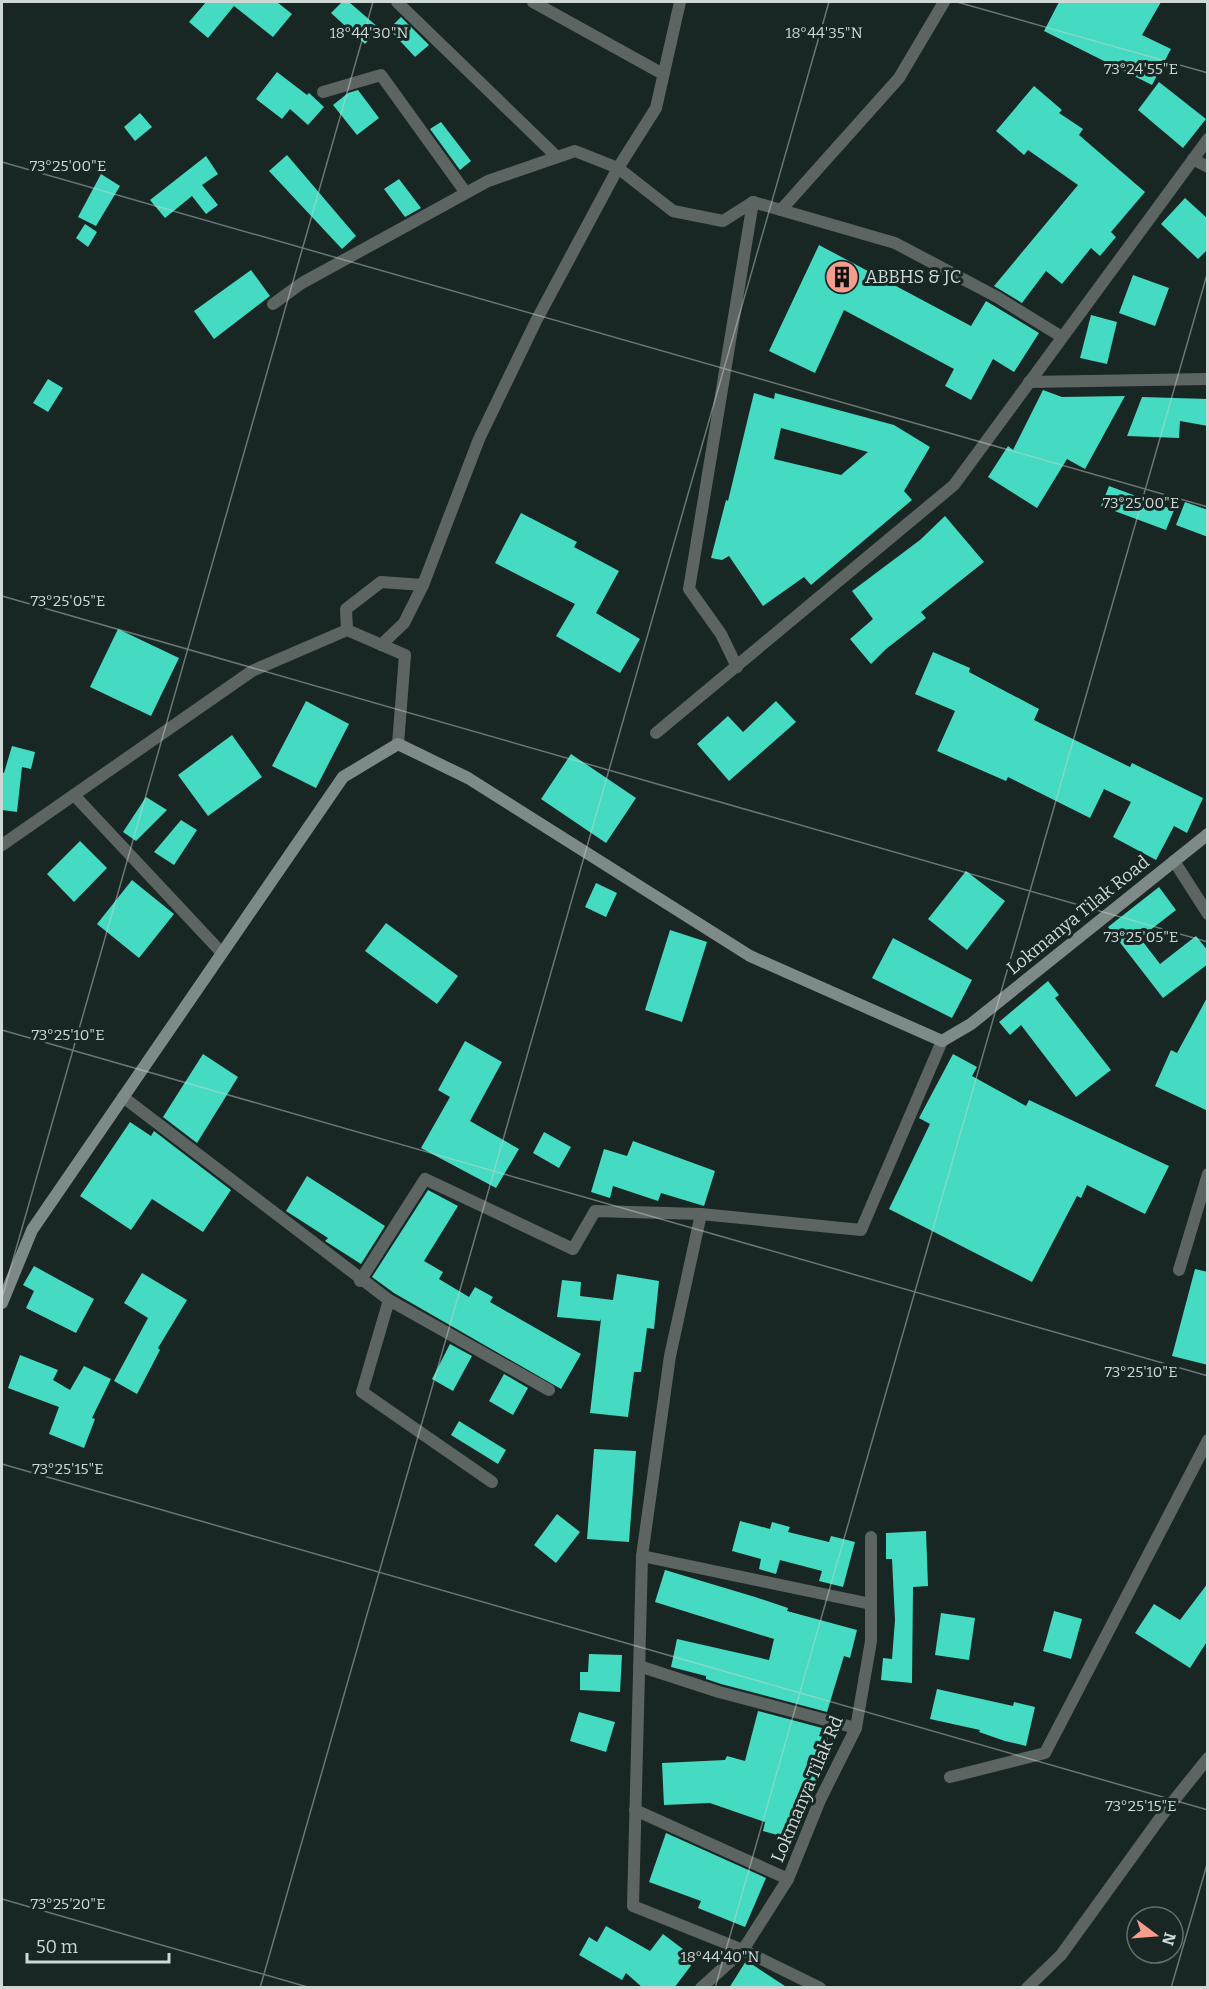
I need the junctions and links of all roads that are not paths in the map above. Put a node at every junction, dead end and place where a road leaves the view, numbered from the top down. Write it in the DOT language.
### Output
graph roads {
  1 [pos="397,2"];
  2 [pos="533,2"];
  3 [pos="680,2"];
  4 [pos="944,2"];
  5 [pos="663,74"];
  6 [pos="323,92"];
  7 [pos="1208,139"];
  8 [pos="555,155"];
  9 [pos="1192,159"];
  10 [pos="1208,167"];
  11 [pos="618,168"];
  12 [pos="466,193"];
  13 [pos="753,202"];
  14 [pos="781,210"];
  15 [pos="273,304"];
  16 [pos="1062,337"];
  17 [pos="1208,379"];
  18 [pos="1029,382"];
  19 [pos="423,585"];
  20 [pos="347,630"];
  21 [pos="381,645"];
  22 [pos="737,667"];
  23 [pos="656,733"];
  24 [pos="398,744"];
  25 [pos="74,795"];
  26 [pos="1208,834"];
  27 [pos="2,845"];
  28 [pos="1174,861"];
  29 [pos="1208,914"];
  30 [pos="222,953"];
  31 [pos="942,1041"];
  32 [pos="123,1097"];
  33 [pos="1208,1174"];
  34 [pos="701,1214"];
  35 [pos="1179,1270"];
  36 [pos="360,1281"];
  37 [pos="389,1300"];
  38 [pos="2,1303"];
  39 [pos="549,1390"];
  40 [pos="1208,1440"];
  41 [pos="492,1482"];
  42 [pos="871,1537"];
  43 [pos="642,1556"];
  44 [pos="871,1604"];
  45 [pos="639,1666"];
  46 [pos="856,1728"];
  47 [pos="1208,1758"];
  48 [pos="950,1777"];
  49 [pos="635,1810"];
  50 [pos="788,1879"];
  51 [pos="743,1950"];
  52 [pos="701,1988"];
  53 [pos="820,1988"];
  54 [pos="1027,1988"];
  1 -- 8 [label="street"];
  2 -- 5 [label="street"];
  3 -- 5 [label="street"];
  4 -- 14 [label="street"];
  5 -- 11 [label="street"];
  6 -- 12 [label="street"];
  7 -- 9 [label="street"];
  8 -- 11 [label="street"];
  8 -- 12 [label="street"];
  9 -- 10 [label="street"];
  9 -- 16 [label="street"];
  11 -- 13 [label="street"];
  11 -- 19 [label="street"];
  12 -- 15 [label="street"];
  13 -- 14 [label="street"];
  13 -- 22 [label="street"];
  14 -- 16 [label="street"];
  16 -- 18 [label="street"];
  17 -- 18 [label="street"];
  18 -- 22 [label="street"];
  19 -- 20 [label="street"];
  19 -- 21 [label="street"];
  20 -- 21 [label="street"];
  20 -- 25 [label="street"];
  21 -- 24 [label="street"];
  22 -- 23 [label="street"];
  24 -- 30 [label="main road"];
  24 -- 31 [label="main road"];
  25 -- 27 [label="street"];
  25 -- 30 [label="street"];
  26 -- 28 [label="main road, Lokmanya Tilak Road"];
  28 -- 29 [label="street"];
  28 -- 31 [label="main road, Lokmanya Tilak Road"];
  30 -- 32 [label="main road"];
  31 -- 34 [label="street"];
  32 -- 36 [label="street"];
  32 -- 38 [label="main road"];
  33 -- 35 [label="street"];
  34 -- 36 [label="street"];
  34 -- 43 [label="street"];
  36 -- 37 [label="street"];
  37 -- 39 [label="street"];
  37 -- 41 [label="street"];
  40 -- 48 [label="street"];
  42 -- 44 [label="street, Lokmanya Tilak Rd"];
  43 -- 44 [label="street"];
  43 -- 45 [label="street"];
  44 -- 46 [label="street, Lokmanya Tilak Rd"];
  45 -- 46 [label="street"];
  45 -- 49 [label="street"];
  46 -- 50 [label="street, Lokmanya Tilak Rd"];
  47 -- 54 [label="street"];
  49 -- 50 [label="street"];
  49 -- 51 [label="street"];
  50 -- 51 [label="street, Lokmanya Tilak Rd"];
  51 -- 52 [label="street, Lokmanya Tilak Rd"];
  51 -- 53 [label="street"];
}
